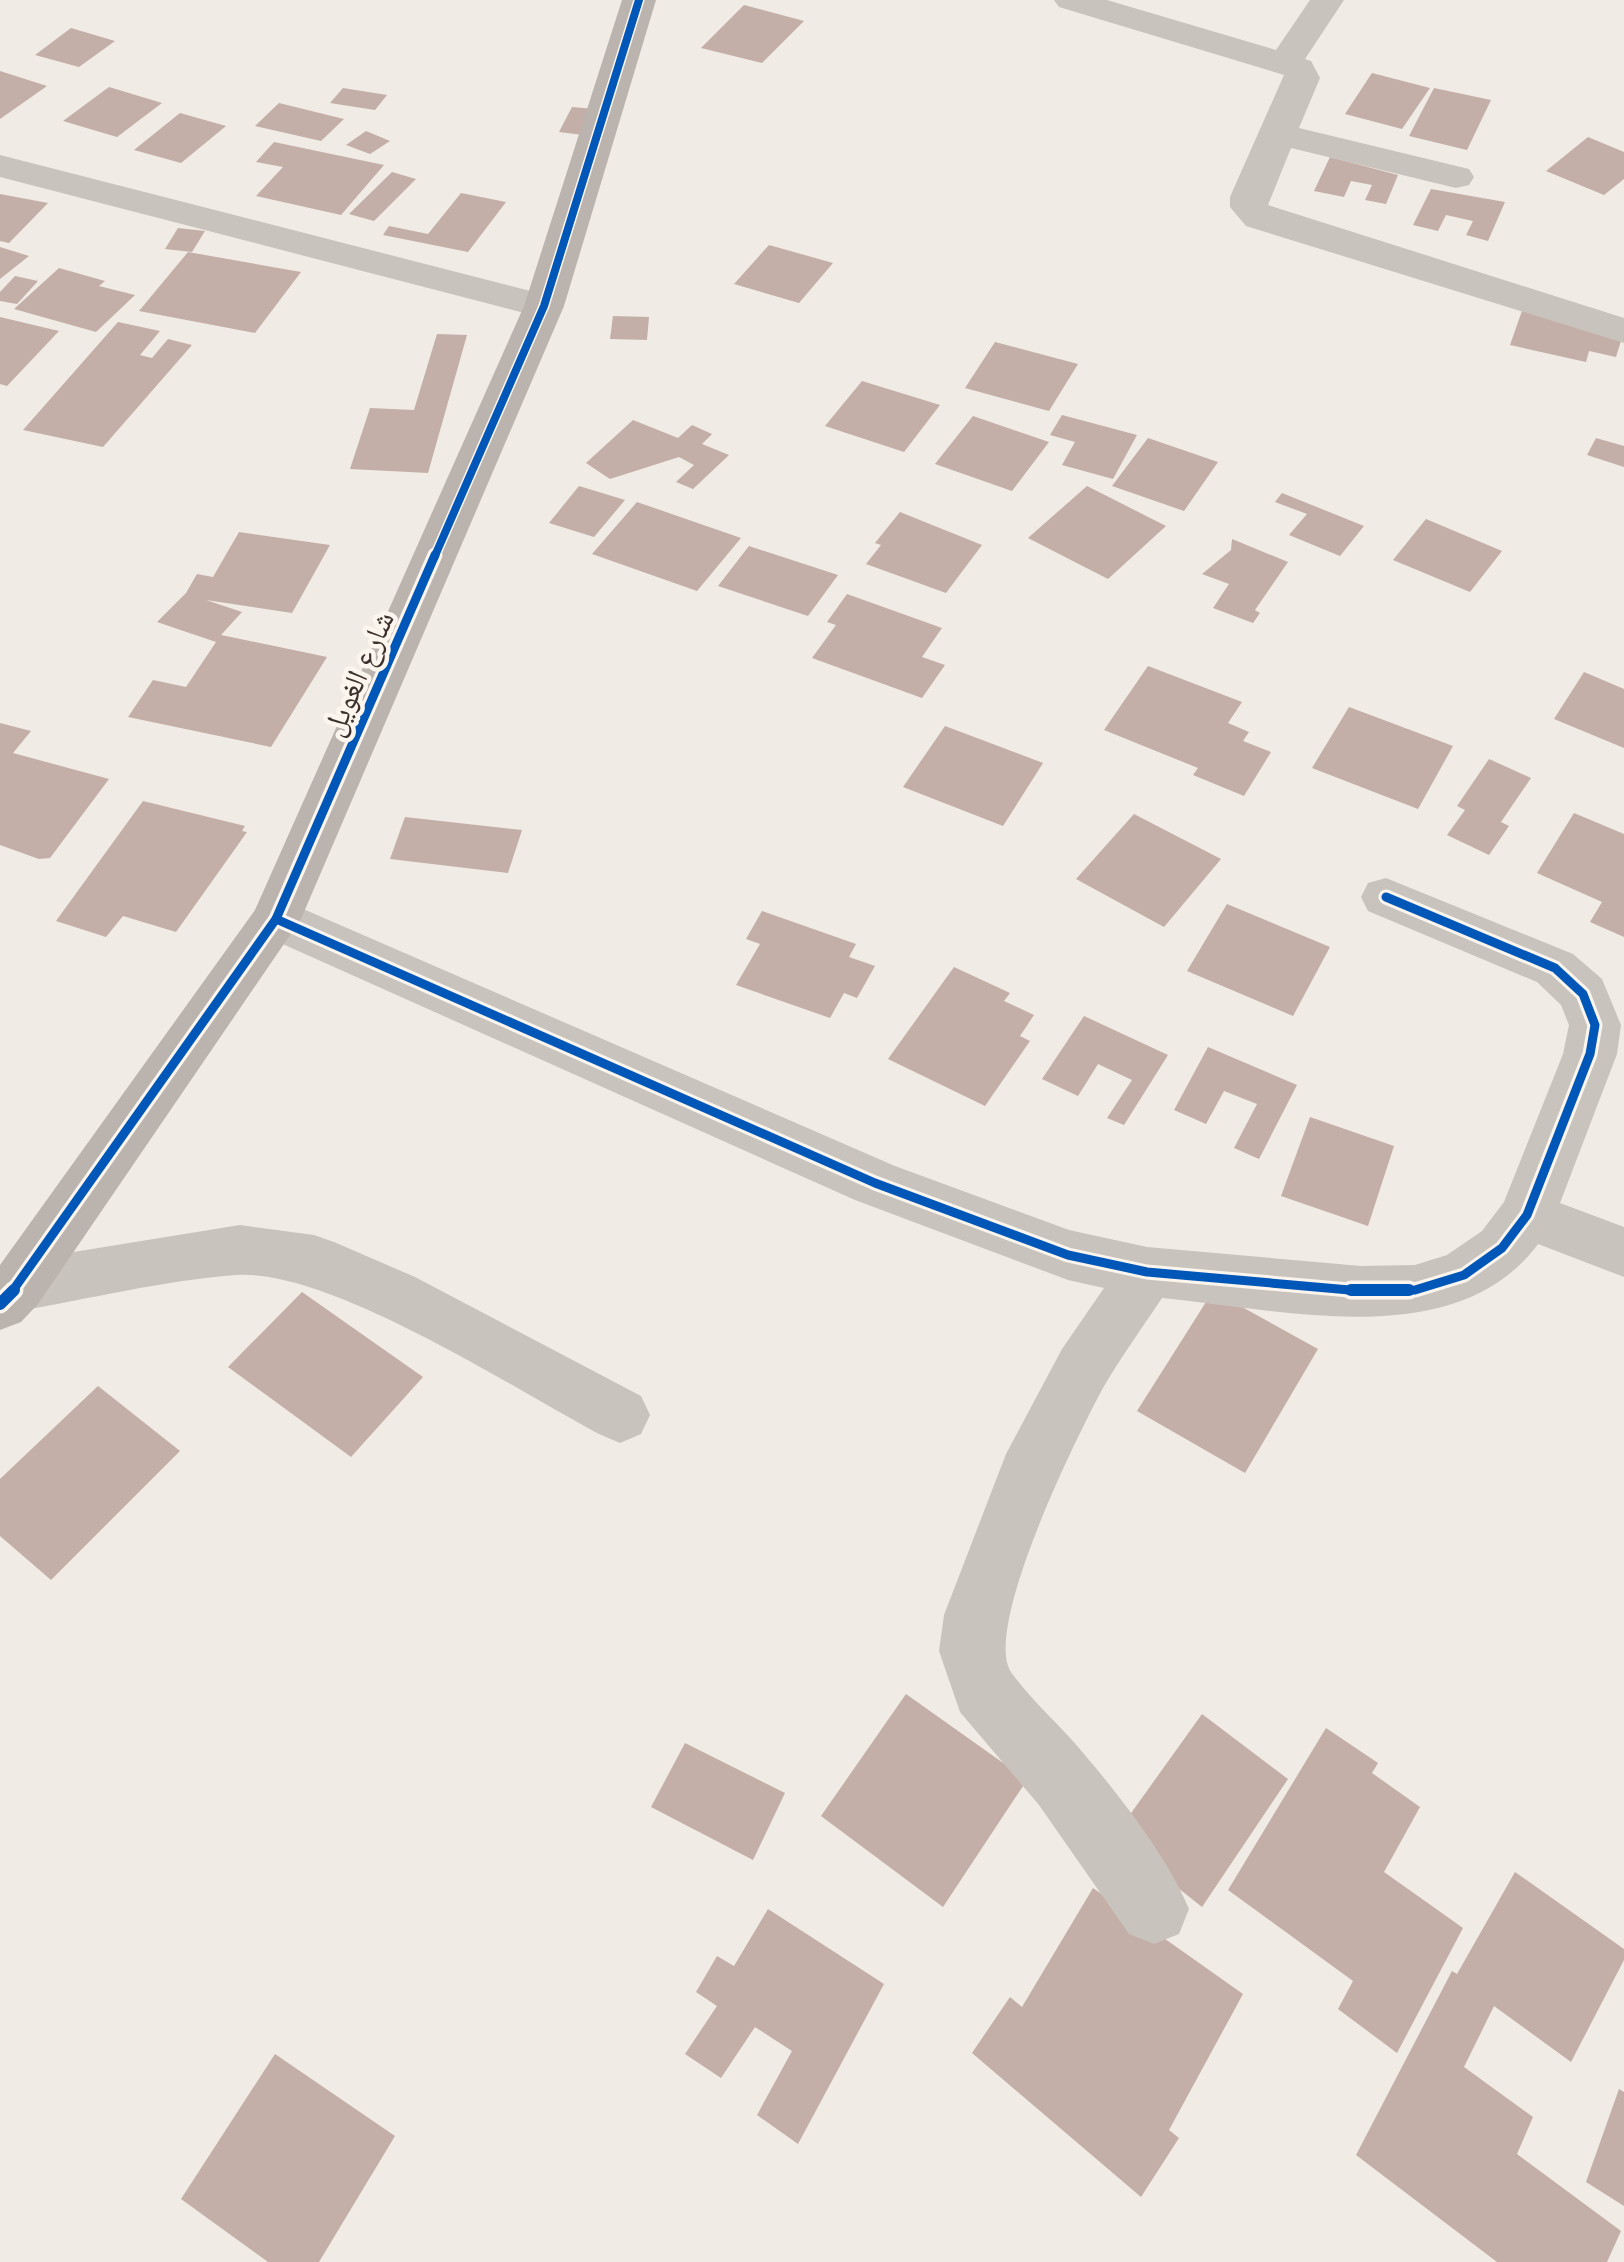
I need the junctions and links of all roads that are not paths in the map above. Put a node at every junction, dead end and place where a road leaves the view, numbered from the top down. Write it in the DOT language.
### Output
graph roads {
  1 [pos="638,0"];
  2 [pos="1071,0"];
  3 [pos="1326,0"];
  4 [pos="1286,61"];
  5 [pos="1279,134"];
  6 [pos="0,166"];
  7 [pos="1456,177"];
  8 [pos="544,306"];
  9 [pos="1624,331"];
  10 [pos="1386,898"];
  11 [pos="276,919"];
  12 [pos="1527,1216"];
  13 [pos="1624,1252"];
  14 [pos="1148,1272"];
  15 [pos="9,1295"];
  16 [pos="620,1415"];
  17 [pos="1154,1909"];
  1 -- 8 [label="street, شارع الغويل"];
  2 -- 4 [label="street"];
  3 -- 4 [label="street"];
  4 -- 5 [label="street"];
  5 -- 7 [label="street"];
  5 -- 9 [label="street"];
  6 -- 8 [label="street"];
  8 -- 11 [label="street, شارع الغويل"];
  10 -- 12 [label="street"];
  11 -- 14 [label="street"];
  11 -- 15 [label="street, شارع الغويل"];
  12 -- 13 [label="street"];
  12 -- 14 [label="street"];
  14 -- 17 [label="street"];
  15 -- 16 [label="street"];
}
